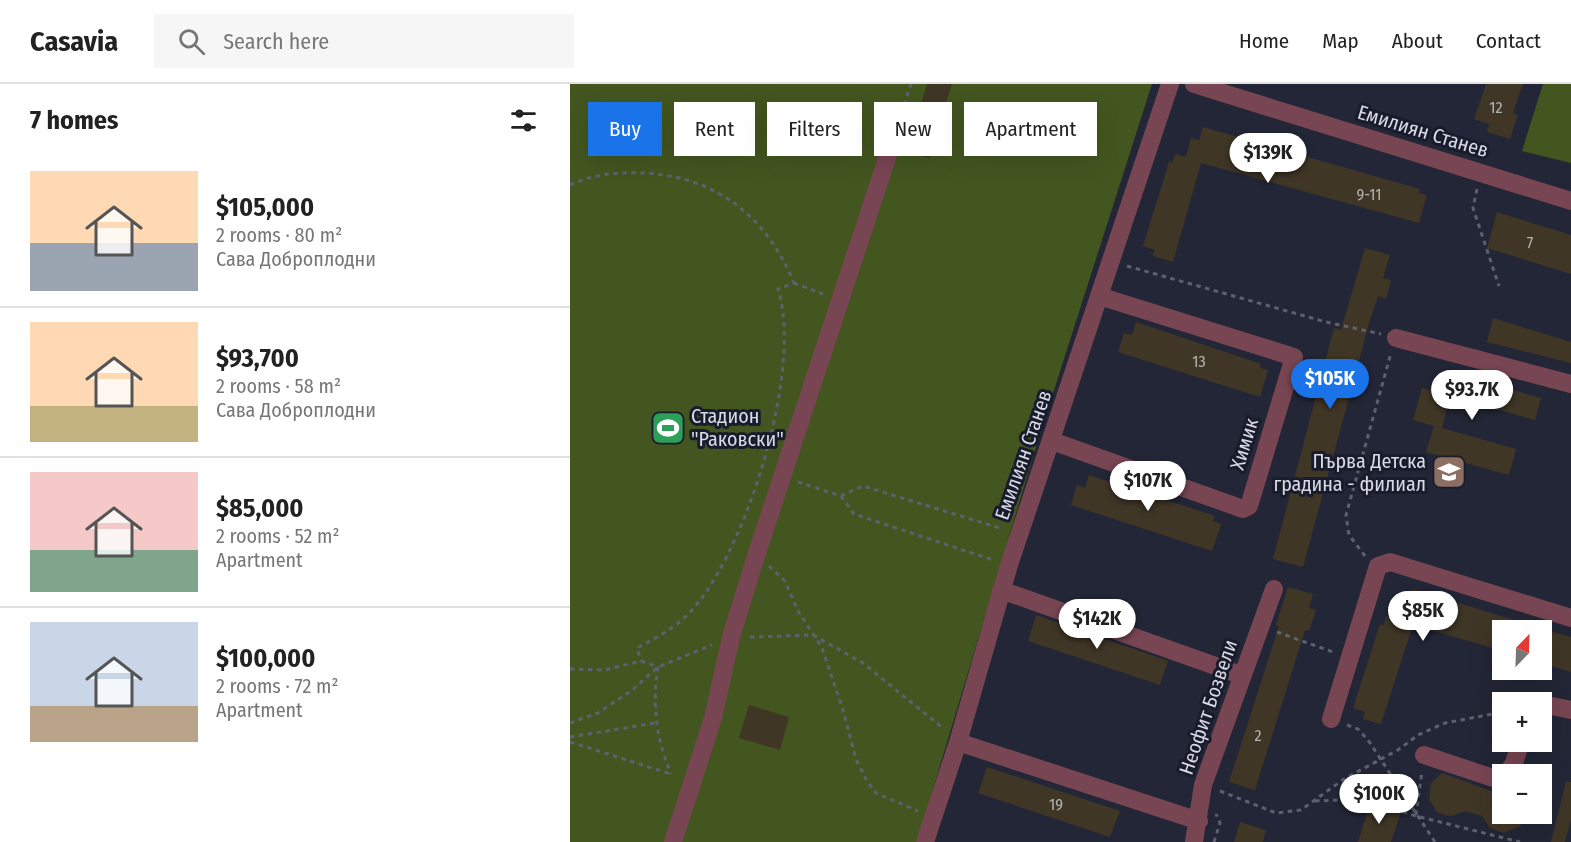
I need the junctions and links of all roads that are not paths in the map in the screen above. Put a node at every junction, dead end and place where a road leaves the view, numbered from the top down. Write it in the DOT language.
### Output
graph roads {
  1 [pos="1170,84"];
  2 [pos="1194,84"];
  3 [pos="888,156"];
  4 [pos="1571,201"];
  5 [pos="1099,296"];
  6 [pos="1396,338"];
  7 [pos="1571,384"];
  8 [pos="1052,441"];
  9 [pos="1274,589"];
  10 [pos="1001,590"];
  11 [pos="1571,618"];
  12 [pos="1241,675"];
  13 [pos="1552,706"];
  14 [pos="1571,710"];
  15 [pos="1331,719"];
  16 [pos="958,742"];
  17 [pos="1424,755"];
  18 [pos="1492,778"];
  19 [pos="1199,821"];
  20 [pos="673,842"];
  21 [pos="925,842"];
  22 [pos="1194,842"];
  1 -- 5 [label="street, Емилиян Станев"];
  2 -- 4 [label="street, Емилиян Станев"];
  3 -- 20 [label="street"];
  5 -- 8 [label="street, Емилиян Станев"];
  5 -- 8 [label="street, Химик"];
  6 -- 7 [label="street"];
  8 -- 10 [label="street, Емилиян Станев"];
  9 -- 12 [label="street, Неофит Бозвели"];
  10 -- 12 [label="street"];
  10 -- 16 [label="street, Емилиян Станев"];
  11 -- 15 [label="street"];
  12 -- 19 [label="street, Неофит Бозвели"];
  13 -- 14 [label="street"];
  16 -- 19 [label="street"];
  16 -- 21 [label="street, Емилиян Станев"];
  17 -- 18 [label="street"];
  19 -- 22 [label="street, Неофит Бозвели"];
}
